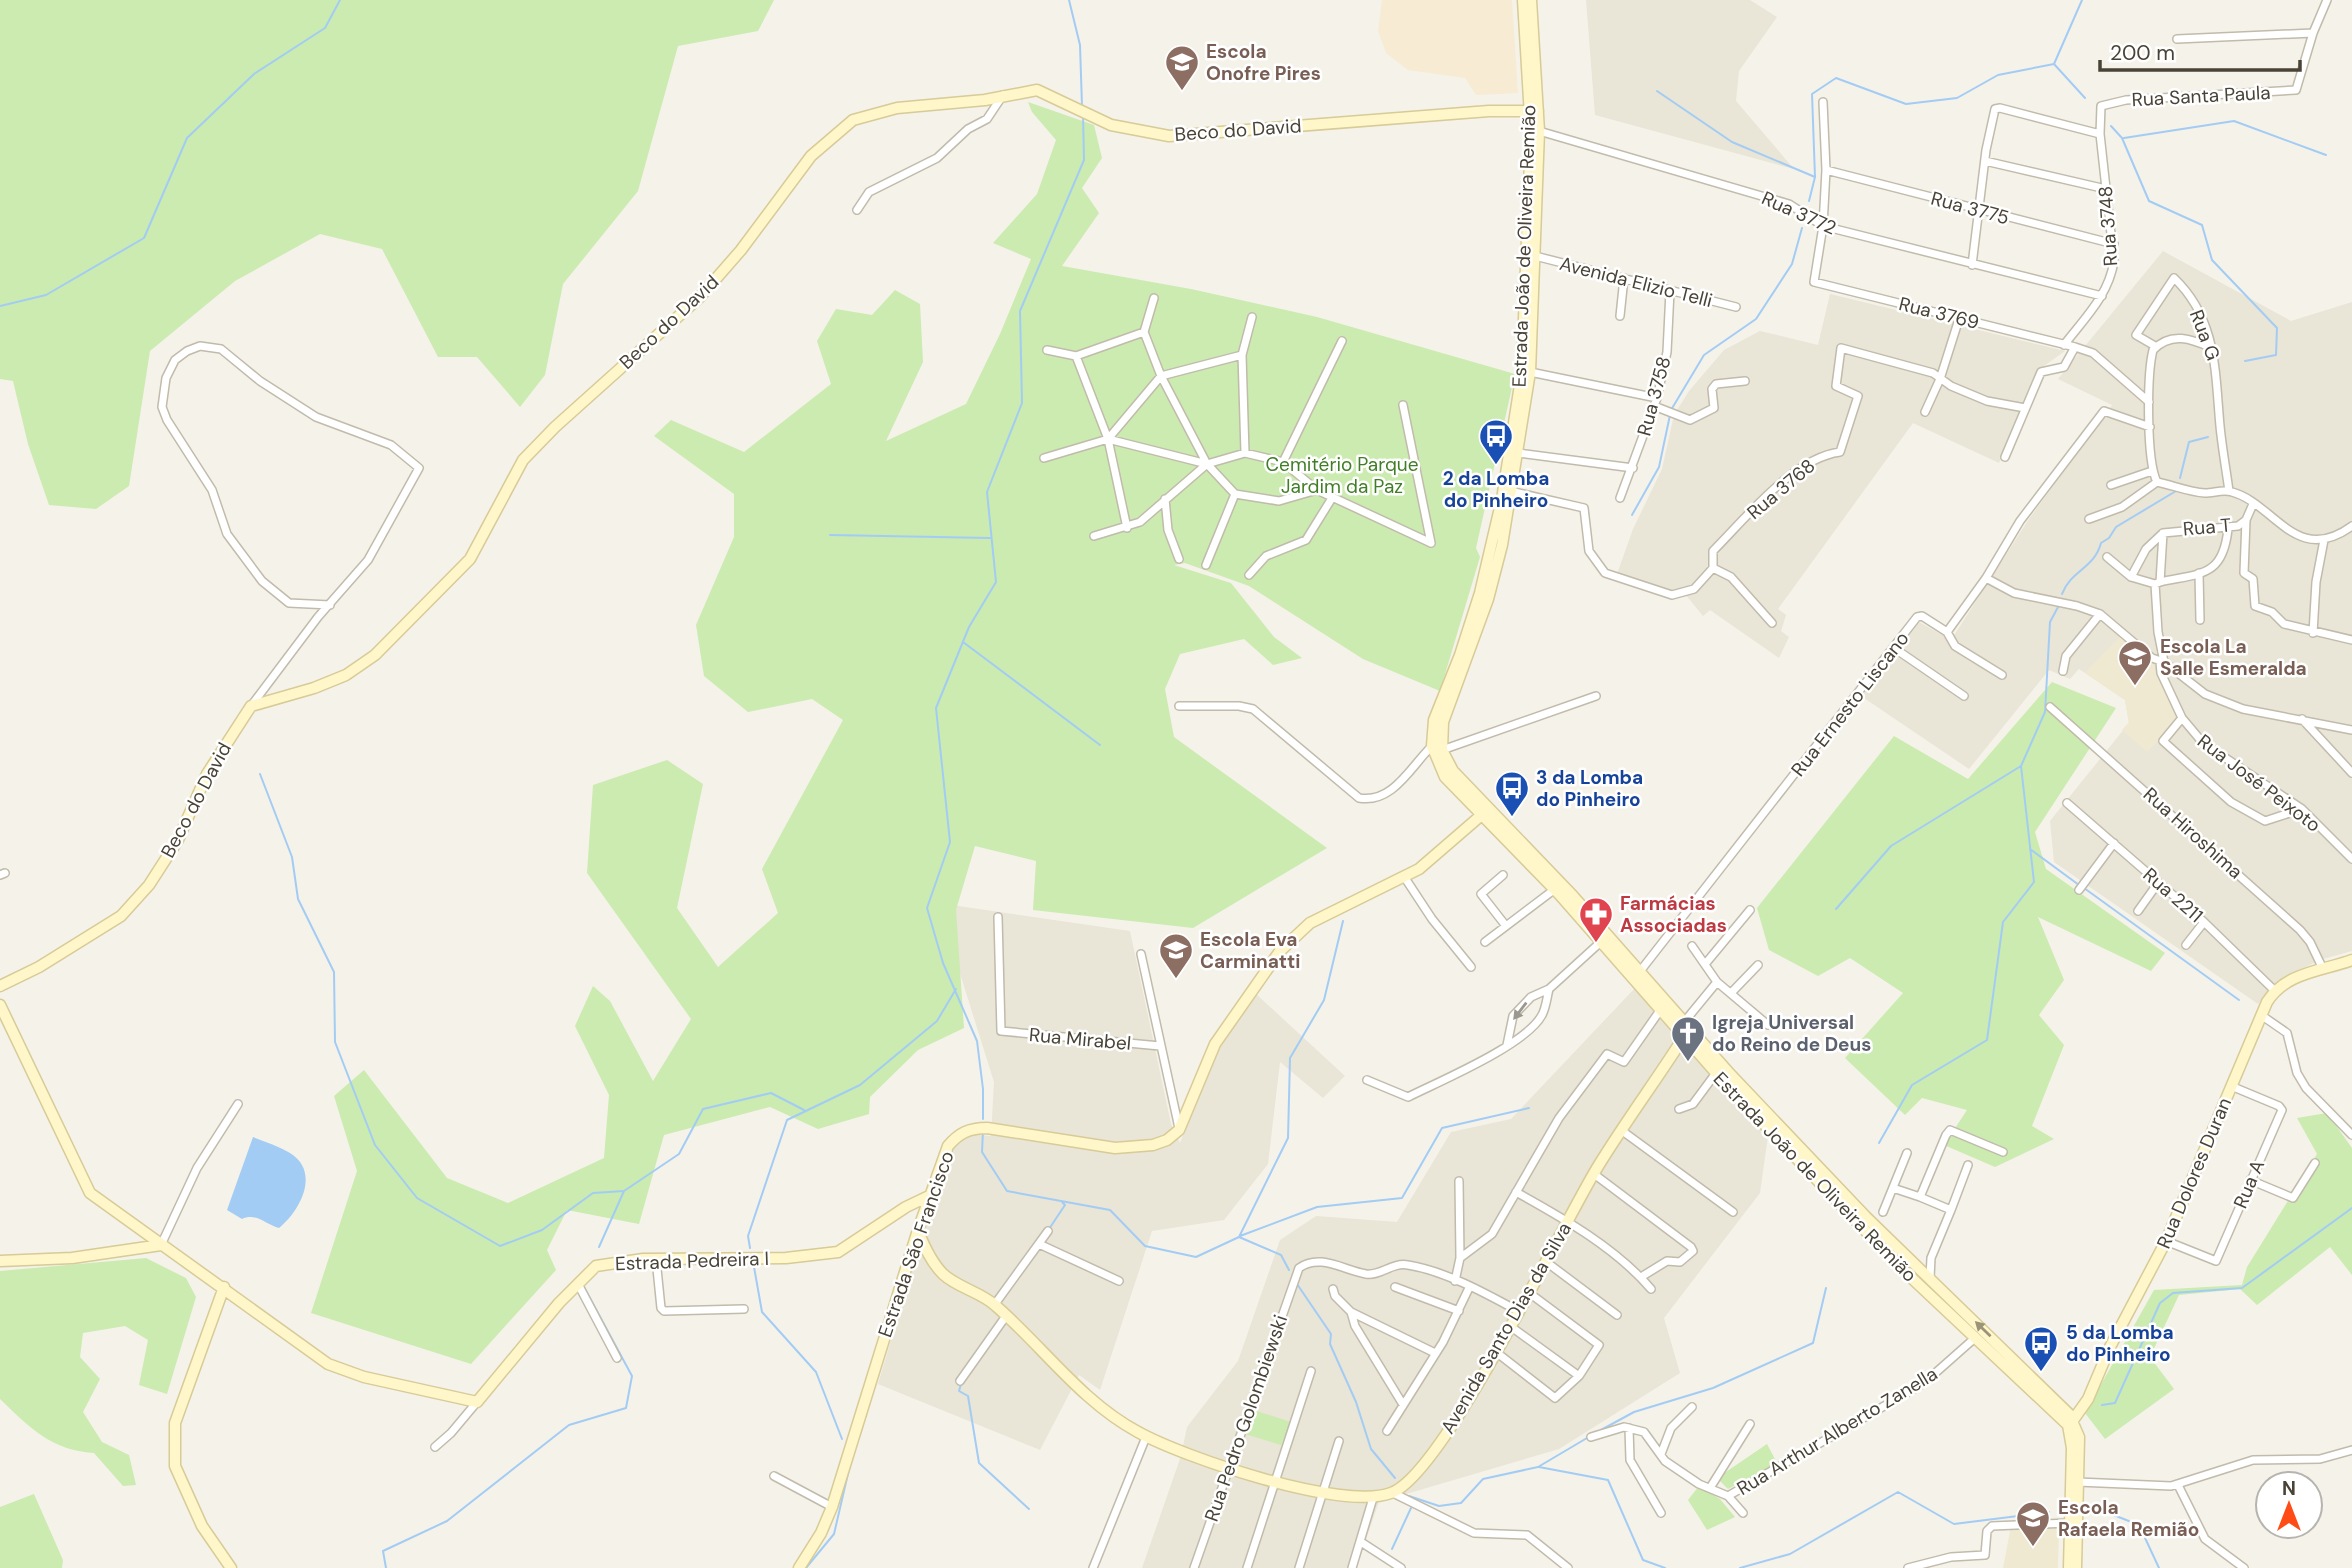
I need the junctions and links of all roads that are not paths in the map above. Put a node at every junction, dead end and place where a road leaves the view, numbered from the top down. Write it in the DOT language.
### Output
graph roads {
  1 [pos="1523,0"];
  2 [pos="1531,0"];
  3 [pos="2327,0"];
  4 [pos="2313,33"];
  5 [pos="2177,39"];
  6 [pos="1003,95"];
  7 [pos="1823,102"];
  8 [pos="1534,111"];
  9 [pos="1538,131"];
  10 [pos="2100,134"];
  11 [pos="2102,152"];
  12 [pos="1985,161"];
  13 [pos="1826,170"];
  14 [pos="2106,190"];
  15 [pos="857,210"];
  16 [pos="1980,211"];
  17 [pos="1823,226"];
  18 [pos="2113,244"];
  19 [pos="1535,256"];
  20 [pos="1972,265"];
  21 [pos="1624,278"];
  22 [pos="1670,291"];
  23 [pos="2102,296"];
  24 [pos="1154,298"];
  25 [pos="1736,307"];
  26 [pos="1619,316"];
  27 [pos="1252,317"];
  28 [pos="1959,318"];
  29 [pos="1144,332"];
  30 [pos="1342,341"];
  31 [pos="2064,345"];
  32 [pos="2155,346"];
  33 [pos="2075,347"];
  34 [pos="2212,348"];
  35 [pos="1047,350"];
  36 [pos="1242,355"];
  37 [pos="1076,356"];
  38 [pos="1530,372"];
  39 [pos="1161,376"];
  40 [pos="1940,379"];
  41 [pos="1745,381"];
  42 [pos="1655,402"];
  43 [pos="2149,402"];
  44 [pos="1403,405"];
  45 [pos="2025,408"];
  46 [pos="1925,412"];
  47 [pos="2150,427"];
  48 [pos="1108,439"];
  49 [pos="1245,453"];
  50 [pos="1518,453"];
  51 [pos="2005,457"];
  52 [pos="1044,458"];
  53 [pos="1283,462"];
  54 [pos="1207,464"];
  55 [pos="1633,468"];
  56 [pos="2152,471"];
  57 [pos="2157,482"];
  58 [pos="2111,485"];
  59 [pos="1317,490"];
  60 [pos="1510,491"];
  61 [pos="2229,491"];
  62 [pos="1235,494"];
  63 [pos="1332,498"];
  64 [pos="1620,498"];
  65 [pos="1165,499"];
  66 [pos="2253,504"];
  67 [pos="2089,519"];
  68 [pos="2246,520"];
  69 [pos="2352,527"];
  70 [pos="1127,528"];
  71 [pos="2228,529"];
  72 [pos="2163,533"];
  73 [pos="1094,536"];
  74 [pos="2324,540"];
  75 [pos="1490,541"];
  76 [pos="1502,545"];
  77 [pos="1487,557"];
  78 [pos="2107,557"];
  79 [pos="1179,559"];
  80 [pos="1498,560"];
  81 [pos="1206,565"];
  82 [pos="1713,568"];
  83 [pos="2199,573"];
  84 [pos="1250,575"];
  85 [pos="2131,577"];
  86 [pos="1986,578"];
  87 [pos="2157,583"];
  88 [pos="330,605"];
  89 [pos="2100,614"];
  90 [pos="2200,620"];
  91 [pos="1772,622"];
  92 [pos="1947,632"];
  93 [pos="2314,633"];
  94 [pos="2352,640"];
  95 [pos="1894,648"];
  96 [pos="2162,662"];
  97 [pos="2063,671"];
  98 [pos="2002,675"];
  99 [pos="1596,696"];
  100 [pos="1964,696"];
  101 [pos="251,706"];
  102 [pos="1179,706"];
  103 [pos="2049,707"];
  104 [pos="2182,718"];
  105 [pos="2302,719"];
  106 [pos="2352,730"];
  107 [pos="1437,748"];
  108 [pos="1420,758"];
  109 [pos="1436,760"];
  110 [pos="2352,773"];
  111 [pos="2067,803"];
  112 [pos="2302,809"];
  113 [pos="1485,812"];
  114 [pos="2114,843"];
  115 [pos="2352,859"];
  116 [pos="1503,875"];
  117 [pos="1405,877"];
  118 [pos="2158,883"];
  119 [pos="1555,889"];
  120 [pos="2079,890"];
  121 [pos="1750,910"];
  122 [pos="2138,911"];
  123 [pos="998,917"];
  124 [pos="2204,922"];
  125 [pos="1506,926"];
  126 [pos="1604,939"];
  127 [pos="1485,942"];
  128 [pos="2186,945"];
  129 [pos="1692,946"];
  130 [pos="1140,954"];
  131 [pos="2352,960"];
  132 [pos="1706,963"];
  133 [pos="1758,965"];
  134 [pos="1471,967"];
  135 [pos="2323,969"];
  136 [pos="1641,970"];
  137 [pos="1717,982"];
  138 [pos="0,986"];
  139 [pos="1549,989"];
  140 [pos="2274,990"];
  141 [pos="1731,993"];
  142 [pos="0,1005"];
  143 [pos="1661,1009"];
  144 [pos="2261,1015"];
  145 [pos="1768,1025"];
  146 [pos="1686,1028"];
  147 [pos="1507,1045"];
  148 [pos="1160,1046"];
  149 [pos="1716,1073"];
  150 [pos="1727,1078"];
  151 [pos="1367,1080"];
  152 [pos="2231,1086"];
  153 [pos="238,1104"];
  154 [pos="1679,1109"];
  155 [pos="1179,1130"];
  156 [pos="1621,1130"];
  157 [pos="2352,1135"];
  158 [pos="2003,1152"];
  159 [pos="1907,1153"];
  160 [pos="2315,1163"];
  161 [pos="1968,1165"];
  162 [pos="1594,1174"];
  163 [pos="1459,1181"];
  164 [pos="2250,1181"];
  165 [pos="1893,1188"];
  166 [pos="1516,1192"];
  167 [pos="931,1195"];
  168 [pos="1920,1197"];
  169 [pos="1951,1210"];
  170 [pos="1733,1212"];
  171 [pos="1883,1212"];
  172 [pos="1567,1221"];
  173 [pos="918,1230"];
  174 [pos="1048,1231"];
  175 [pos="2166,1241"];
  176 [pos="1039,1244"];
  177 [pos="161,1245"];
  178 [pos="1460,1258"];
  179 [pos="1931,1258"];
  180 [pos="656,1259"];
  181 [pos="0,1261"];
  182 [pos="1545,1261"];
  183 [pos="1916,1265"];
  184 [pos="1641,1277"];
  185 [pos="1930,1278"];
  186 [pos="1119,1281"];
  187 [pos="1455,1281"];
  188 [pos="578,1284"];
  189 [pos="224,1287"];
  190 [pos="1395,1287"];
  191 [pos="1469,1288"];
  192 [pos="1922,1288"];
  193 [pos="1333,1289"];
  194 [pos="1651,1289"];
  195 [pos="1528,1292"];
  196 [pos="995,1304"];
  197 [pos="744,1310"];
  198 [pos="1459,1311"];
  199 [pos="1518,1311"];
  200 [pos="1351,1312"];
  201 [pos="1617,1315"];
  202 [pos="1006,1316"];
  203 [pos="1510,1326"];
  204 [pos="1976,1338"];
  205 [pos="1496,1352"];
  206 [pos="1435,1353"];
  207 [pos="617,1358"];
  208 [pos="1311,1371"];
  209 [pos="1578,1376"];
  210 [pos="960,1381"];
  211 [pos="477,1402"];
  212 [pos="1402,1403"];
  213 [pos="1692,1407"];
  214 [pos="2071,1423"];
  215 [pos="1750,1424"];
  216 [pos="1629,1428"];
  217 [pos="1387,1431"];
  218 [pos="1146,1437"];
  219 [pos="1591,1437"];
  220 [pos="1339,1441"];
  221 [pos="435,1447"];
  222 [pos="2352,1450"];
  223 [pos="1661,1454"];
  224 [pos="1229,1469"];
  225 [pos="774,1476"];
  226 [pos="1276,1481"];
  227 [pos="2078,1482"];
  228 [pos="2178,1485"];
  229 [pos="1710,1488"];
  230 [pos="1326,1492"];
  231 [pos="1394,1493"];
  232 [pos="1728,1496"];
  233 [pos="1373,1499"];
  234 [pos="832,1507"];
  235 [pos="2073,1510"];
  236 [pos="1661,1513"];
  237 [pos="1742,1513"];
  238 [pos="2069,1523"];
  239 [pos="1361,1542"];
  240 [pos="231,1568"];
  241 [pos="799,1568"];
  242 [pos="1093,1568"];
  243 [pos="1194,1568"];
  244 [pos="1247,1568"];
  245 [pos="1299,1568"];
  246 [pos="1352,1568"];
  247 [pos="1401,1568"];
  248 [pos="1568,1568"];
  249 [pos="1908,1568"];
  250 [pos="2068,1568"];
  251 [pos="2076,1568"];
  252 [pos="2244,1568"];
  1 -- 8 [label="street, Estrada João de Oliveira Remião"];
  2 -- 8 [label="street, Estrada João de Oliveira Remião"];
  3 -- 4 [label="street, Rua Santa Paula"];
  4 -- 5 [label="street"];
  4 -- 10 [label="street, Rua Santa Paula"];
  6 -- 8 [label="street, Beco do David"];
  6 -- 15 [label="street"];
  6 -- 101 [label="street, Beco do David"];
  7 -- 13 [label="street"];
  8 -- 9 [label="street, Estrada João de Oliveira Remião"];
  8 -- 75 [label="street, Estrada João de Oliveira Remião"];
  9 -- 17 [label="street, Rua 3772"];
  9 -- 19 [label="street, Estrada João de Oliveira Remião"];
  10 -- 11 [label="street, Rua Santa Paula"];
  10 -- 12 [label="street"];
  11 -- 14 [label="street, Rua 3748"];
  12 -- 14 [label="street"];
  12 -- 16 [label="street"];
  13 -- 16 [label="street, Rua 3775"];
  13 -- 17 [label="street"];
  14 -- 18 [label="street, Rua 3748"];
  16 -- 18 [label="street, Rua 3775"];
  16 -- 20 [label="street"];
  17 -- 20 [label="street, Rua 3772"];
  17 -- 28 [label="street, Rua 3769"];
  18 -- 23 [label="street, Rua 3748"];
  19 -- 21 [label="street, Avenida Elizio Telli"];
  19 -- 38 [label="street, Estrada João de Oliveira Remião"];
  20 -- 23 [label="street, Rua 3772"];
  21 -- 22 [label="street, Avenida Elizio Telli"];
  21 -- 26 [label="street"];
  22 -- 25 [label="street, Avenida Elizio Telli"];
  22 -- 42 [label="street, Rua 3758"];
  23 -- 31 [label="street, Rua 3748"];
  24 -- 29 [label="street"];
  27 -- 36 [label="street"];
  28 -- 31 [label="street, Rua 3769"];
  28 -- 40 [label="street"];
  29 -- 37 [label="street"];
  29 -- 39 [label="street"];
  30 -- 53 [label="street"];
  31 -- 33 [label="street"];
  32 -- 34 [label="street"];
  32 -- 34 [label="street, Rua G"];
  32 -- 43 [label="street"];
  33 -- 43 [label="street"];
  33 -- 45 [label="street"];
  34 -- 61 [label="street, Rua G"];
  35 -- 37 [label="street"];
  36 -- 39 [label="street"];
  36 -- 49 [label="street"];
  37 -- 48 [label="street"];
  38 -- 42 [label="street"];
  38 -- 50 [label="street, Estrada João de Oliveira Remião"];
  39 -- 48 [label="street"];
  39 -- 54 [label="street"];
  40 -- 45 [label="street"];
  40 -- 46 [label="street"];
  40 -- 82 [label="street, Rua 3768"];
  41 -- 42 [label="street"];
  42 -- 55 [label="street, Rua 3758"];
  43 -- 47 [label="street"];
  44 -- 63 [label="street"];
  45 -- 51 [label="street"];
  47 -- 56 [label="street"];
  47 -- 86 [label="street"];
  48 -- 52 [label="street"];
  48 -- 54 [label="street"];
  48 -- 70 [label="street"];
  49 -- 53 [label="street"];
  49 -- 54 [label="street"];
  50 -- 55 [label="street"];
  50 -- 60 [label="street, Estrada João de Oliveira Remião"];
  53 -- 59 [label="street"];
  54 -- 62 [label="street"];
  54 -- 65 [label="street"];
  55 -- 64 [label="street, Rua 3758"];
  56 -- 57 [label="street"];
  56 -- 58 [label="street"];
  57 -- 61 [label="street"];
  57 -- 67 [label="street"];
  59 -- 62 [label="street"];
  59 -- 63 [label="street"];
  60 -- 76 [label="street, Estrada João de Oliveira Remião"];
  60 -- 82 [label="street"];
  61 -- 66 [label="street"];
  62 -- 81 [label="street"];
  63 -- 84 [label="street"];
  65 -- 70 [label="street"];
  65 -- 79 [label="street"];
  66 -- 68 [label="street, Rua T"];
  66 -- 74 [label="street"];
  68 -- 71 [label="street, Rua T"];
  68 -- 93 [label="street"];
  69 -- 74 [label="street"];
  70 -- 73 [label="street"];
  71 -- 72 [label="street, Rua T"];
  71 -- 83 [label="street"];
  72 -- 85 [label="street, Rua T"];
  72 -- 87 [label="street, Rua José Peixoto"];
  74 -- 93 [label="street"];
  75 -- 76 [label="street"];
  75 -- 77 [label="street, Estrada João de Oliveira Remião"];
  76 -- 80 [label="street, Estrada João de Oliveira Remião"];
  77 -- 80 [label="street"];
  77 -- 107 [label="street, Estrada João de Oliveira Remião"];
  78 -- 85 [label="street"];
  80 -- 107 [label="street, Estrada João de Oliveira Remião"];
  82 -- 91 [label="street"];
  83 -- 87 [label="street"];
  83 -- 90 [label="street"];
  85 -- 87 [label="street"];
  86 -- 89 [label="street"];
  86 -- 92 [label="street"];
  87 -- 96 [label="street, Rua José Peixoto"];
  88 -- 88 [label="street"];
  88 -- 101 [label="street"];
  89 -- 96 [label="street"];
  89 -- 97 [label="street"];
  92 -- 95 [label="street, Rua Ernesto Liscano"];
  92 -- 98 [label="street"];
  93 -- 94 [label="street"];
  95 -- 100 [label="street"];
  95 -- 136 [label="street, Rua Ernesto Liscano"];
  96 -- 104 [label="street, Rua José Peixoto"];
  96 -- 105 [label="street"];
  99 -- 107 [label="street"];
  101 -- 138 [label="street, Beco do David"];
  102 -- 108 [label="street"];
  103 -- 135 [label="street, Rua Hiroshima"];
  104 -- 112 [label="street, Rua José Peixoto"];
  104 -- 112 [label="street"];
  105 -- 106 [label="street"];
  105 -- 110 [label="street"];
  107 -- 108 [label="street"];
  107 -- 109 [label="street, Estrada João de Oliveira Remião"];
  107 -- 113 [label="street, Estrada João de Oliveira Remião"];
  108 -- 109 [label="street"];
  109 -- 113 [label="street, Estrada João de Oliveira Remião"];
  111 -- 114 [label="street, Rua 2211"];
  112 -- 115 [label="street, Rua José Peixoto"];
  113 -- 117 [label="street"];
  113 -- 119 [label="street, Estrada João de Oliveira Remião"];
  113 -- 126 [label="street, Estrada João de Oliveira Remião"];
  114 -- 118 [label="street, Rua 2211"];
  114 -- 120 [label="street"];
  116 -- 125 [label="street"];
  117 -- 134 [label="street"];
  117 -- 155 [label="street"];
  118 -- 122 [label="street"];
  118 -- 124 [label="street, Rua 2211"];
  119 -- 125 [label="street"];
  119 -- 126 [label="street, Estrada João de Oliveira Remião"];
  121 -- 132 [label="street"];
  123 -- 148 [label="street, Rua Mirabel"];
  124 -- 128 [label="street"];
  124 -- 140 [label="street, Rua 2211"];
  125 -- 127 [label="street"];
  126 -- 136 [label="street, Estrada João de Oliveira Remião"];
  126 -- 139 [label="street"];
  126 -- 143 [label="street, Estrada João de Oliveira Remião"];
  129 -- 132 [label="street"];
  130 -- 148 [label="street"];
  131 -- 135 [label="street"];
  132 -- 137 [label="street"];
  133 -- 141 [label="street"];
  135 -- 140 [label="street"];
  136 -- 146 [label="street, Estrada João de Oliveira Remião"];
  137 -- 141 [label="street"];
  137 -- 146 [label="street"];
  139 -- 147 [label="street"];
  139 -- 147 [label="street, one-way"];
  140 -- 144 [label="street, Rua Dolores Duran"];
  141 -- 145 [label="street"];
  142 -- 177 [label="street"];
  143 -- 146 [label="street, Estrada João de Oliveira Remião"];
  143 -- 166 [label="street"];
  144 -- 152 [label="street, Rua Dolores Duran"];
  144 -- 157 [label="street"];
  146 -- 149 [label="street, Estrada João de Oliveira Remião"];
  146 -- 150 [label="street, Estrada João de Oliveira Remião"];
  146 -- 156 [label="street, Avenida Santo Dias da Silva"];
  147 -- 151 [label="street"];
  148 -- 155 [label="street"];
  149 -- 150 [label="street, Estrada João de Oliveira Remião"];
  149 -- 154 [label="street"];
  150 -- 183 [label="street, Estrada João de Oliveira Remião"];
  150 -- 192 [label="street, Estrada João de Oliveira Remião"];
  152 -- 164 [label="street, Rua A"];
  152 -- 175 [label="street, Rua Dolores Duran"];
  153 -- 177 [label="street"];
  155 -- 167 [label="street, Estrada São Francisco"];
  156 -- 162 [label="street, Avenida Santo Dias da Silva"];
  156 -- 170 [label="street"];
  158 -- 168 [label="street"];
  159 -- 165 [label="street"];
  160 -- 164 [label="street"];
  161 -- 169 [label="street"];
  162 -- 172 [label="street, Avenida Santo Dias da Silva"];
  162 -- 184 [label="street"];
  163 -- 178 [label="street"];
  164 -- 175 [label="street, Rua A"];
  165 -- 168 [label="street"];
  165 -- 171 [label="street"];
  166 -- 172 [label="street"];
  166 -- 178 [label="street"];
  167 -- 173 [label="street, Estrada São Francisco"];
  167 -- 180 [label="street, Estrada Pedreira I"];
  168 -- 169 [label="street"];
  169 -- 179 [label="street"];
  172 -- 182 [label="street, Avenida Santo Dias da Silva"];
  172 -- 184 [label="street"];
  173 -- 196 [label="street, Avenida Santo Dias da Silva"];
  173 -- 234 [label="street, Estrada São Francisco"];
  174 -- 176 [label="street"];
  175 -- 214 [label="street, Rua Dolores Duran"];
  176 -- 186 [label="street"];
  176 -- 196 [label="street"];
  177 -- 181 [label="street"];
  177 -- 189 [label="street"];
  178 -- 187 [label="street"];
  179 -- 183 [label="street"];
  179 -- 185 [label="street"];
  180 -- 188 [label="street, Estrada Pedreira I"];
  180 -- 197 [label="street"];
  182 -- 195 [label="street, Avenida Santo Dias da Silva"];
  182 -- 201 [label="street"];
  183 -- 185 [label="street, Estrada João de Oliveira Remião"];
  184 -- 194 [label="street"];
  185 -- 192 [label="street"];
  214 -- 185 [label="street, Estrada João de Oliveira Remião, one-way"];
  187 -- 191 [label="street"];
  187 -- 224 [label="street, Rua Pedro Golombiewski"];
  188 -- 207 [label="street"];
  188 -- 211 [label="street, Estrada Pedreira I"];
  189 -- 211 [label="street"];
  189 -- 240 [label="street"];
  190 -- 198 [label="street"];
  191 -- 198 [label="street"];
  191 -- 199 [label="street"];
  192 -- 204 [label="street, Estrada João de Oliveira Remião"];
  193 -- 200 [label="street"];
  195 -- 199 [label="street, Avenida Santo Dias da Silva"];
  195 -- 209 [label="street"];
  196 -- 202 [label="street, Avenida Santo Dias da Silva"];
  198 -- 206 [label="street"];
  199 -- 203 [label="street, Avenida Santo Dias da Silva"];
  200 -- 206 [label="street"];
  200 -- 212 [label="street"];
  202 -- 210 [label="street"];
  202 -- 218 [label="street, Avenida Santo Dias da Silva"];
  203 -- 205 [label="street, Avenida Santo Dias da Silva"];
  203 -- 209 [label="street"];
  204 -- 214 [label="street, Estrada João de Oliveira Remião"];
  204 -- 232 [label="street, Rua Arthur Alberto Zanella"];
  205 -- 209 [label="street"];
  205 -- 231 [label="street, Avenida Santo Dias da Silva"];
  206 -- 212 [label="street"];
  208 -- 226 [label="street"];
  211 -- 221 [label="street, Estrada Pedreira I"];
  212 -- 217 [label="street"];
  213 -- 223 [label="street"];
  214 -- 227 [label="street"];
  214 -- 235 [label="street"];
  215 -- 229 [label="street"];
  216 -- 219 [label="street"];
  216 -- 223 [label="street"];
  216 -- 236 [label="street"];
  218 -- 224 [label="street, Avenida Santo Dias da Silva"];
  218 -- 242 [label="street"];
  220 -- 230 [label="street"];
  222 -- 228 [label="street"];
  223 -- 229 [label="street"];
  224 -- 226 [label="street, Avenida Santo Dias da Silva"];
  224 -- 243 [label="street, Rua Pedro Golombiewski"];
  225 -- 234 [label="street"];
  226 -- 230 [label="street, Avenida Santo Dias da Silva"];
  226 -- 244 [label="street"];
  227 -- 228 [label="street"];
  227 -- 235 [label="street"];
  228 -- 252 [label="street"];
  229 -- 232 [label="street"];
  230 -- 233 [label="street, Avenida Santo Dias da Silva"];
  230 -- 245 [label="street"];
  231 -- 233 [label="street, Avenida Santo Dias da Silva"];
  231 -- 248 [label="street"];
  232 -- 237 [label="street"];
  233 -- 239 [label="street"];
  234 -- 241 [label="street, Estrada São Francisco"];
  235 -- 238 [label="street"];
  235 -- 251 [label="street"];
  238 -- 249 [label="street"];
  238 -- 250 [label="street"];
  239 -- 246 [label="street"];
  239 -- 247 [label="street"];
}
